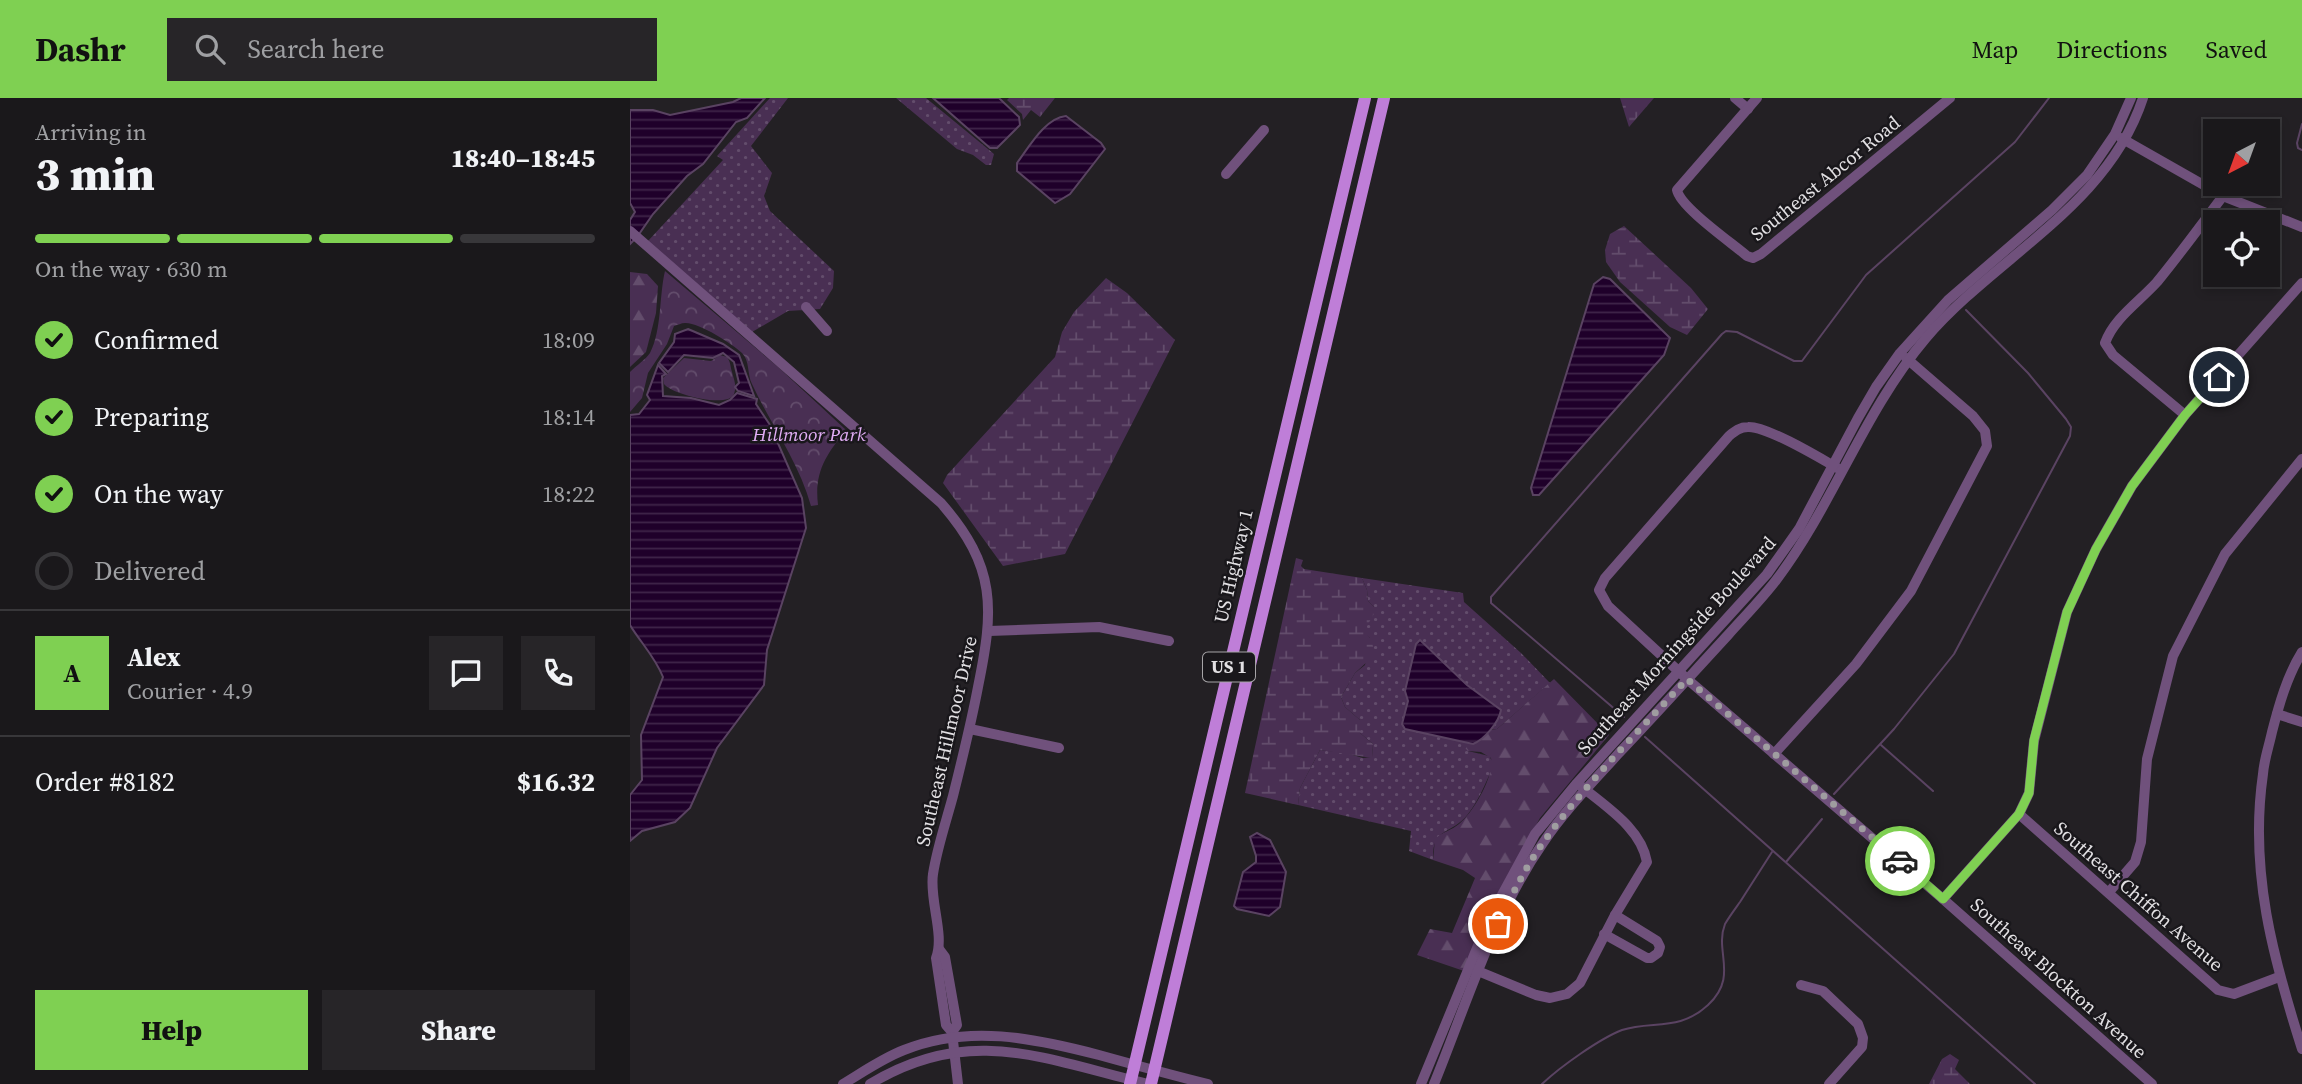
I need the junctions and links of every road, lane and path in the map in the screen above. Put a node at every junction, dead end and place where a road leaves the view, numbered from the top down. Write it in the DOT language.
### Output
graph roads {
  1 [pos="1365,98"];
  2 [pos="1384,98"];
  3 [pos="1735,98"];
  4 [pos="1757,98"];
  5 [pos="1949,98"];
  6 [pos="2132,98"];
  7 [pos="2143,98"];
  8 [pos="1748,109"];
  9 [pos="1264,130"];
  10 [pos="2120,137"];
  11 [pos="1226,174"];
  12 [pos="2203,185"];
  13 [pos="2223,196"];
  14 [pos="2302,227"];
  15 [pos="634,234"];
  16 [pos="1332,239"];
  17 [pos="1344,265"];
  18 [pos="1324,270"];
  19 [pos="2302,283"];
  20 [pos="1336,298"];
  21 [pos="806,307"];
  22 [pos="827,331"];
  23 [pos="1904,357"];
  24 [pos="2185,415"];
  25 [pos="2302,459"];
  26 [pos="1833,466"];
  27 [pos="1843,471"];
  28 [pos="989,631"];
  29 [pos="1169,641"];
  30 [pos="2302,652"];
  31 [pos="1232,653"];
  32 [pos="1228,674"];
  33 [pos="1246,675"];
  34 [pos="1683,675"];
  35 [pos="1239,703"];
  36 [pos="2277,714"];
  37 [pos="2302,722"];
  38 [pos="970,729"];
  39 [pos="1059,748"];
  40 [pos="1774,754"];
  41 [pos="1577,783"];
  42 [pos="1586,790"];
  43 [pos="2019,814"];
  44 [pos="1520,870"];
  45 [pos="2109,892"];
  46 [pos="1943,899"];
  47 [pos="1615,915"];
  48 [pos="1605,934"];
  49 [pos="1474,970"];
  50 [pos="2279,977"];
  51 [pos="1801,985"];
  52 [pos="952,1034"];
  53 [pos="2302,1049"];
  54 [pos="954,1051"];
  55 [pos="1432,1059"];
  56 [pos="1442,1064"];
  57 [pos="1134,1065"];
  58 [pos="1154,1069"];
  59 [pos="1130,1082"];
  60 [pos="843,1084"];
  61 [pos="870,1084"];
  62 [pos="958,1084"];
  63 [pos="1150,1084"];
  64 [pos="1208,1084"];
  65 [pos="1422,1084"];
  66 [pos="1434,1084"];
  67 [pos="1829,1084"];
  68 [pos="2152,1084"];
  1 -- 16 [label="main road, US Highway 1 / US 1"];
  2 -- 17 [label="main road, US Highway 1 / US 1"];
  3 -- 8 [label="street"];
  4 -- 8 [label="street"];
  5 -- 8 [label="street, Southeast Abcor Road"];
  6 -- 10 [label="street, Southeast Morningside Boulevard"];
  7 -- 10 [label="street, Southeast Morningside Boulevard"];
  9 -- 11 [label="street"];
  10 -- 12 [label="street"];
  10 -- 23 [label="street, Southeast Morningside Boulevard"];
  13 -- 14 [label="street"];
  13 -- 24 [label="street"];
  15 -- 28 [label="street, Southeast Hillmoor Drive"];
  16 -- 17 [label="main road"];
  16 -- 18 [label="main road, US Highway 1 / US 1"];
  17 -- 20 [label="main road, US Highway 1 / US 1"];
  18 -- 20 [label="main road"];
  18 -- 31 [label="main road, US Highway 1 / US 1"];
  19 -- 24 [label="street"];
  20 -- 33 [label="main road, US Highway 1 / US 1"];
  21 -- 22 [label="street"];
  23 -- 26 [label="street, Southeast Morningside Boulevard"];
  23 -- 27 [label="street, Southeast Morningside Boulevard"];
  23 -- 40 [label="street"];
  24 -- 43 [label="street"];
  25 -- 45 [label="street"];
  26 -- 27 [label="street"];
  26 -- 34 [label="street, Southeast Morningside Boulevard"];
  26 -- 34 [label="street, Southeast Blockton Avenue"];
  27 -- 34 [label="street, Southeast Morningside Boulevard"];
  28 -- 29 [label="street"];
  28 -- 38 [label="street, Southeast Hillmoor Drive"];
  30 -- 36 [label="street"];
  31 -- 32 [label="main road, US Highway 1 / US 1"];
  31 -- 33 [label="main road"];
  32 -- 35 [label="main road"];
  32 -- 57 [label="main road, US Highway 1 / US 1"];
  33 -- 35 [label="main road, US Highway 1 / US 1"];
  34 -- 40 [label="street, Southeast Blockton Avenue"];
  34 -- 41 [label="street, Southeast Morningside Boulevard"];
  34 -- 42 [label="street, Southeast Morningside Boulevard"];
  35 -- 58 [label="main road, US Highway 1 / US 1"];
  36 -- 37 [label="street"];
  36 -- 50 [label="street"];
  38 -- 39 [label="street"];
  38 -- 52 [label="street, Southeast Hillmoor Drive"];
  40 -- 46 [label="street, Southeast Blockton Avenue"];
  41 -- 42 [label="street"];
  41 -- 44 [label="street, Southeast Morningside Boulevard"];
  42 -- 44 [label="street, Southeast Morningside Boulevard"];
  42 -- 47 [label="street"];
  43 -- 45 [label="street, Southeast Chiffon Avenue"];
  43 -- 46 [label="street"];
  44 -- 49 [label="street, Southeast Morningside Boulevard"];
  45 -- 50 [label="street, Southeast Chiffon Avenue"];
  46 -- 68 [label="street, Southeast Blockton Avenue"];
  47 -- 48 [label="street"];
  47 -- 48 [label="street"];
  48 -- 49 [label="street"];
  49 -- 55 [label="street, Southeast Morningside Boulevard"];
  49 -- 56 [label="street, Southeast Morningside Boulevard"];
  50 -- 53 [label="street"];
  51 -- 67 [label="street"];
  52 -- 54 [label="street, Southeast Hillmoor Drive"];
  52 -- 57 [label="street"];
  52 -- 60 [label="street"];
  54 -- 59 [label="street"];
  54 -- 61 [label="street"];
  54 -- 62 [label="street, Southeast Hillmoor Drive"];
  55 -- 56 [label="street"];
  55 -- 65 [label="street, Southeast Morningside Boulevard"];
  56 -- 66 [label="street, Southeast Morningside Boulevard"];
  57 -- 58 [label="street"];
  57 -- 59 [label="main road, US Highway 1 / US 1"];
  58 -- 63 [label="main road, US Highway 1 / US 1"];
  58 -- 64 [label="street"];
  59 -- 63 [label="street"];
}
